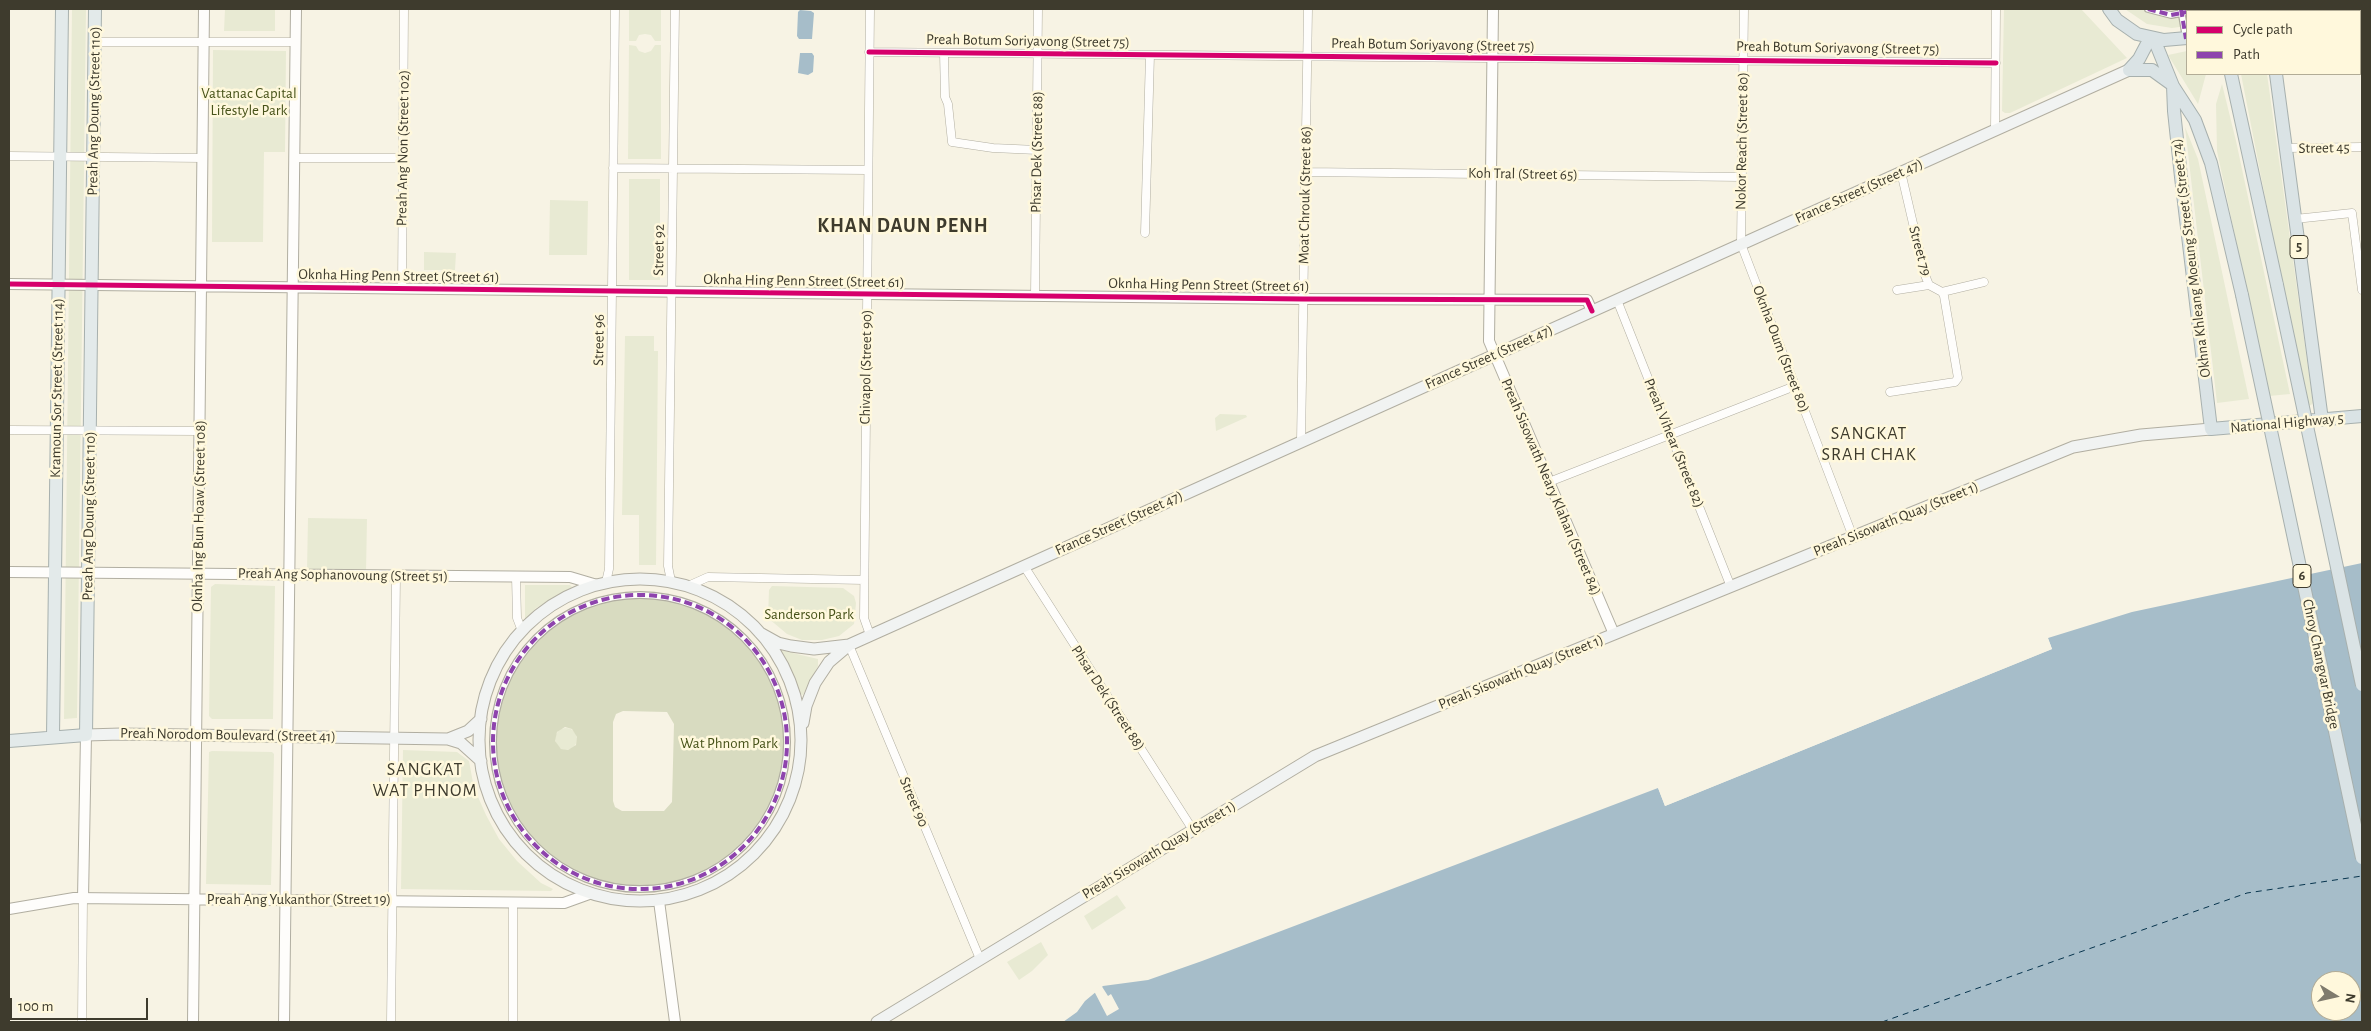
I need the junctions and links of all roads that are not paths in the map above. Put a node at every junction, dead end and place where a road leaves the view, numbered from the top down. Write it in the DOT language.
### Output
graph roads {
  1 [pos="62,9"];
  2 [pos="95,9"];
  3 [pos="204,9"];
  4 [pos="296,9"];
  5 [pos="404,9"];
  6 [pos="615,9"];
  7 [pos="675,9"];
  8 [pos="870,9"];
  9 [pos="1038,9"];
  10 [pos="1308,9"];
  11 [pos="1494,9"];
  12 [pos="1744,9"];
  13 [pos="1996,9"];
  14 [pos="2103,9"];
  15 [pos="2109,9"];
  16 [pos="2148,9"];
  17 [pos="2183,12"];
  18 [pos="2118,20"];
  19 [pos="2186,32"];
  20 [pos="2186,38"];
  21 [pos="2152,39"];
  22 [pos="95,42"];
  23 [pos="203,42"];
  24 [pos="295,42"];
  25 [pos="869,52"];
  26 [pos="944,53"];
  27 [pos="1038,54"];
  28 [pos="1150,55"];
  29 [pos="1307,56"];
  30 [pos="1493,58"];
  31 [pos="1743,60"];
  32 [pos="1996,63"];
  33 [pos="2129,70"];
  34 [pos="2231,75"];
  35 [pos="2276,75"];
  36 [pos="2173,86"];
  37 [pos="1995,131"];
  38 [pos="2362,147"];
  39 [pos="2286,148"];
  40 [pos="1037,150"];
  41 [pos="9,156"];
  42 [pos="60,157"];
  43 [pos="94,158"];
  44 [pos="202,158"];
  45 [pos="294,158"];
  46 [pos="403,158"];
  47 [pos="613,168"];
  48 [pos="673,168"];
  49 [pos="868,170"];
  50 [pos="1305,172"];
  51 [pos="1901,172"];
  52 [pos="1491,174"];
  53 [pos="1741,177"];
  54 [pos="2295,219"];
  55 [pos="1145,233"];
  56 [pos="1741,244"];
  57 [pos="1984,282"];
  58 [pos="9,284"];
  59 [pos="1929,284"];
  60 [pos="59,285"];
  61 [pos="92,285"];
  62 [pos="201,286"];
  63 [pos="292,287"];
  64 [pos="402,288"];
  65 [pos="1897,290"];
  66 [pos="2362,290"];
  67 [pos="612,291"];
  68 [pos="671,292"];
  69 [pos="1942,292"];
  70 [pos="867,294"];
  71 [pos="1035,296"];
  72 [pos="1303,299"];
  73 [pos="1489,300"];
  74 [pos="1618,300"];
  75 [pos="1592,311"];
  76 [pos="1494,355"];
  77 [pos="1795,386"];
  78 [pos="1890,392"];
  79 [pos="2362,416"];
  80 [pos="2322,420"];
  81 [pos="2211,429"];
  82 [pos="9,430"];
  83 [pos="57,430"];
  84 [pos="90,431"];
  85 [pos="199,431"];
  86 [pos="1670,434"];
  87 [pos="1301,442"];
  88 [pos="1548,482"];
  89 [pos="1853,537"];
  90 [pos="1024,566"];
  91 [pos="9,572"];
  92 [pos="55,573"];
  93 [pos="88,573"];
  94 [pos="198,574"];
  95 [pos="289,575"];
  96 [pos="396,576"];
  97 [pos="516,578"];
  98 [pos="864,580"];
  99 [pos="671,582"];
  100 [pos="602,583"];
  101 [pos="688,586"];
  102 [pos="1731,587"];
  103 [pos="522,631"];
  104 [pos="760,633"];
  105 [pos="1614,634"];
  106 [pos="870,635"];
  107 [pos="849,644"];
  108 [pos="770,673"];
  109 [pos="2362,685"];
  110 [pos="481,719"];
  111 [pos="86,735"];
  112 [pos="196,735"];
  113 [pos="800,735"];
  114 [pos="287,736"];
  115 [pos="53,737"];
  116 [pos="394,738"];
  117 [pos="448,739"];
  118 [pos="9,742"];
  119 [pos="480,761"];
  120 [pos="1193,830"];
  121 [pos="2362,858"];
  122 [pos="589,894"];
  123 [pos="83,898"];
  124 [pos="195,898"];
  125 [pos="286,899"];
  126 [pos="392,900"];
  127 [pos="658,901"];
  128 [pos="513,902"];
  129 [pos="9,909"];
  130 [pos="980,959"];
  131 [pos="82,1022"];
  132 [pos="193,1022"];
  133 [pos="284,1022"];
  134 [pos="390,1022"];
  135 [pos="512,1022"];
  136 [pos="675,1022"];
  137 [pos="877,1022"];
  1 -- 42 [label="main road, Kramoun Sor Street (Street 114)"];
  2 -- 22 [label="main road, Preah Ang Doung (Street 110)"];
  3 -- 23 [label="street, Oknha Ing Bun Hoaw (Street 108)"];
  4 -- 24 [label="street"];
  5 -- 46 [label="street, Preah Ang Non (Street 102)"];
  6 -- 47 [label="street, Street 96"];
  7 -- 48 [label="street, Street 92"];
  8 -- 25 [label="street, Chivapol (Street 90)"];
  9 -- 27 [label="street, Phsar Dek (Street 88)"];
  10 -- 29 [label="street, Moat Chrouk (Street 86)"];
  11 -- 30 [label="street, Preah Sisowath Neary Klahan (Street 84)"];
  12 -- 31 [label="street, Nokor Reach (Street 80)"];
  13 -- 32 [label="street"];
  14 -- 18 [label="highway"];
  15 -- 18 [label="highway"];
  16 -- 17 [label="street"];
  17 -- 19 [label="street"];
  18 -- 21 [label="highway"];
  20 -- 21 [label="highway"];
  21 -- 33 [label="highway"];
  21 -- 36 [label="highway"];
  22 -- 23 [label="street"];
  22 -- 43 [label="main road, Preah Ang Doung (Street 110)"];
  23 -- 24 [label="street"];
  23 -- 44 [label="street, Oknha Ing Bun Hoaw (Street 108)"];
  24 -- 45 [label="street"];
  25 -- 26 [label="street, Preah Botum Soriyavong (Street 75)"];
  25 -- 49 [label="street, Chivapol (Street 90)"];
  26 -- 27 [label="street, Preah Botum Soriyavong (Street 75)"];
  26 -- 40 [label="street"];
  27 -- 28 [label="street, Preah Botum Soriyavong (Street 75)"];
  27 -- 40 [label="street, Phsar Dek (Street 88)"];
  28 -- 29 [label="street, Preah Botum Soriyavong (Street 75)"];
  28 -- 55 [label="street"];
  29 -- 30 [label="street, Preah Botum Soriyavong (Street 75)"];
  29 -- 50 [label="street, Moat Chrouk (Street 86)"];
  30 -- 31 [label="street, Preah Botum Soriyavong (Street 75)"];
  30 -- 52 [label="street, Preah Sisowath Neary Klahan (Street 84)"];
  31 -- 32 [label="street, Preah Botum Soriyavong (Street 75)"];
  31 -- 53 [label="street, Nokor Reach (Street 80)"];
  32 -- 37 [label="street"];
  33 -- 36 [label="highway"];
  33 -- 37 [label="main road, France Street (Street 47)"];
  34 -- 109 [label="highway, bridge"];
  35 -- 39 [label="highway, 5"];
  36 -- 81 [label="highway, Okhna Khleang Moeung Street (Street 74)"];
  36 -- 121 [label="highway, Chroy Changvar Bridge / 6, bridge"];
  37 -- 51 [label="main road, France Street (Street 47)"];
  38 -- 39 [label="street, Street 45"];
  39 -- 54 [label="highway, 5"];
  40 -- 71 [label="street, Phsar Dek (Street 88)"];
  41 -- 42 [label="street"];
  42 -- 43 [label="street"];
  42 -- 60 [label="main road, Kramoun Sor Street (Street 114)"];
  43 -- 44 [label="street"];
  43 -- 61 [label="main road, Preah Ang Doung (Street 110)"];
  44 -- 62 [label="street, Oknha Ing Bun Hoaw (Street 108)"];
  45 -- 46 [label="street"];
  45 -- 63 [label="street"];
  46 -- 64 [label="street, Preah Ang Non (Street 102)"];
  47 -- 48 [label="street"];
  47 -- 67 [label="street, Street 96"];
  48 -- 49 [label="street"];
  48 -- 68 [label="street, Street 92"];
  49 -- 70 [label="street, Chivapol (Street 90)"];
  50 -- 52 [label="street, Koh Tral (Street 65)"];
  50 -- 72 [label="street, Moat Chrouk (Street 86)"];
  51 -- 56 [label="main road, France Street (Street 47)"];
  51 -- 59 [label="street, Street 79"];
  52 -- 53 [label="street, Koh Tral (Street 65)"];
  52 -- 73 [label="street, Preah Sisowath Neary Klahan (Street 84)"];
  53 -- 56 [label="street, Nokor Reach (Street 80)"];
  54 -- 66 [label="street"];
  54 -- 80 [label="highway, 5"];
  56 -- 74 [label="main road, France Street (Street 47)"];
  56 -- 77 [label="street, Oknha Oum (Street 80)"];
  57 -- 69 [label="street"];
  58 -- 60 [label="street, Oknha Hing Penn Street (Street 61)"];
  59 -- 65 [label="street"];
  59 -- 69 [label="street, Street 79"];
  60 -- 61 [label="street, Oknha Hing Penn Street (Street 61)"];
  60 -- 83 [label="main road, Kramoun Sor Street (Street 114)"];
  61 -- 62 [label="street, Oknha Hing Penn Street (Street 61)"];
  61 -- 84 [label="main road, Preah Ang Doung (Street 110)"];
  62 -- 63 [label="street, Oknha Hing Penn Street (Street 61)"];
  62 -- 85 [label="street, Oknha Ing Bun Hoaw (Street 108)"];
  63 -- 64 [label="street, Oknha Hing Penn Street (Street 61)"];
  63 -- 95 [label="street"];
  64 -- 67 [label="street, Oknha Hing Penn Street (Street 61)"];
  67 -- 68 [label="street, Oknha Hing Penn Street (Street 61)"];
  67 -- 100 [label="street, Street 96"];
  68 -- 70 [label="street, Oknha Hing Penn Street (Street 61)"];
  68 -- 99 [label="street, Street 92"];
  69 -- 78 [label="street"];
  70 -- 71 [label="street, Oknha Hing Penn Street (Street 61)"];
  70 -- 98 [label="street, Chivapol (Street 90)"];
  71 -- 72 [label="street, Oknha Hing Penn Street (Street 61)"];
  72 -- 73 [label="street, Oknha Hing Penn Street (Street 61)"];
  72 -- 87 [label="street, Moat Chrouk (Street 86)"];
  73 -- 75 [label="street, Oknha Hing Penn Street (Street 61)"];
  73 -- 76 [label="street, Preah Sisowath Neary Klahan (Street 84)"];
  74 -- 75 [label="main road, France Street (Street 47)"];
  74 -- 86 [label="street, Preah Vihear (Street 82)"];
  75 -- 76 [label="main road, France Street (Street 47)"];
  76 -- 87 [label="main road, France Street (Street 47)"];
  76 -- 88 [label="street, Preah Sisowath Neary Klahan (Street 84)"];
  77 -- 86 [label="street"];
  77 -- 89 [label="street, Oknha Oum (Street 80)"];
  79 -- 80 [label="highway, National Highway 5"];
  80 -- 81 [label="highway, National Highway 5"];
  81 -- 89 [label="main road, Preah Sisowath Quay (Street 1)"];
  82 -- 83 [label="street"];
  83 -- 84 [label="street"];
  83 -- 92 [label="main road, Kramoun Sor Street (Street 114)"];
  84 -- 85 [label="street"];
  84 -- 93 [label="main road, Preah Ang Doung (Street 110)"];
  85 -- 94 [label="street, Oknha Ing Bun Hoaw (Street 108)"];
  86 -- 88 [label="street"];
  86 -- 102 [label="street, Preah Vihear (Street 82)"];
  87 -- 90 [label="main road, France Street (Street 47)"];
  88 -- 105 [label="street, Preah Sisowath Neary Klahan (Street 84)"];
  89 -- 102 [label="main road, Preah Sisowath Quay (Street 1)"];
  90 -- 106 [label="main road, France Street (Street 47)"];
  90 -- 120 [label="street, Phsar Dek (Street 88)"];
  91 -- 92 [label="street, Preah Ang Sophanovoung (Street 51)"];
  92 -- 93 [label="street, Preah Ang Sophanovoung (Street 51)"];
  92 -- 115 [label="main road, Kramoun Sor Street (Street 114)"];
  93 -- 94 [label="street, Preah Ang Sophanovoung (Street 51)"];
  93 -- 111 [label="main road, Preah Ang Doung (Street 110)"];
  94 -- 95 [label="street, Preah Ang Sophanovoung (Street 51)"];
  94 -- 112 [label="street, Oknha Ing Bun Hoaw (Street 108)"];
  95 -- 96 [label="street, Preah Ang Sophanovoung (Street 51)"];
  95 -- 114 [label="street"];
  96 -- 97 [label="street, Preah Ang Sophanovoung (Street 51)"];
  96 -- 116 [label="street"];
  97 -- 100 [label="street, Preah Ang Sophanovoung (Street 51)"];
  97 -- 103 [label="street"];
  98 -- 101 [label="street"];
  98 -- 106 [label="street, Chivapol (Street 90)"];
  99 -- 100 [label="main road"];
  99 -- 101 [label="main road"];
  100 -- 103 [label="main road"];
  101 -- 104 [label="main road"];
  102 -- 105 [label="main road, Preah Sisowath Quay (Street 1)"];
  103 -- 110 [label="main road"];
  104 -- 107 [label="main road, France Street (Street 47)"];
  104 -- 113 [label="main road"];
  105 -- 120 [label="main road, Preah Sisowath Quay (Street 1)"];
  106 -- 107 [label="main road, France Street (Street 47)"];
  107 -- 113 [label="main road, France Street (Street 47)"];
  107 -- 130 [label="street, Street 90"];
  108 -- 108 [label="street"];
  110 -- 117 [label="main road, Preah Norodom Boulevard (Street 41)"];
  110 -- 119 [label="main road"];
  111 -- 112 [label="main road, Preah Norodom Boulevard (Street 41)"];
  111 -- 115 [label="main road, Preah Norodom Boulevard (Street 41)"];
  111 -- 123 [label="street, Preah Ang Doung (Street 110)"];
  112 -- 114 [label="main road, Preah Norodom Boulevard (Street 41)"];
  112 -- 124 [label="street, Oknha Ing Bun Hoaw (Street 108)"];
  113 -- 127 [label="main road"];
  114 -- 116 [label="main road, Preah Norodom Boulevard (Street 41)"];
  114 -- 125 [label="street"];
  115 -- 118 [label="main road, Preah Norodom Boulevard (Street 41)"];
  116 -- 117 [label="main road, Preah Norodom Boulevard (Street 41)"];
  116 -- 126 [label="street"];
  117 -- 119 [label="main road, Preah Norodom Boulevard (Street 41)"];
  119 -- 122 [label="main road"];
  120 -- 130 [label="main road, Preah Sisowath Quay (Street 1)"];
  122 -- 127 [label="main road"];
  122 -- 128 [label="street, Preah Ang Yukanthor (Street 19)"];
  123 -- 124 [label="street, Preah Ang Yukanthor (Street 19)"];
  123 -- 129 [label="street, Preah Ang Yukanthor (Street 19)"];
  123 -- 131 [label="street, Preah Ang Doung (Street 110)"];
  124 -- 125 [label="street, Preah Ang Yukanthor (Street 19)"];
  124 -- 132 [label="street, Oknha Ing Bun Hoaw (Street 108)"];
  125 -- 126 [label="street, Preah Ang Yukanthor (Street 19)"];
  125 -- 133 [label="street"];
  126 -- 128 [label="street, Preah Ang Yukanthor (Street 19)"];
  126 -- 134 [label="street"];
  127 -- 136 [label="street"];
  128 -- 135 [label="street"];
  130 -- 137 [label="main road, Preah Sisowath Quay (Street 1)"];
}
